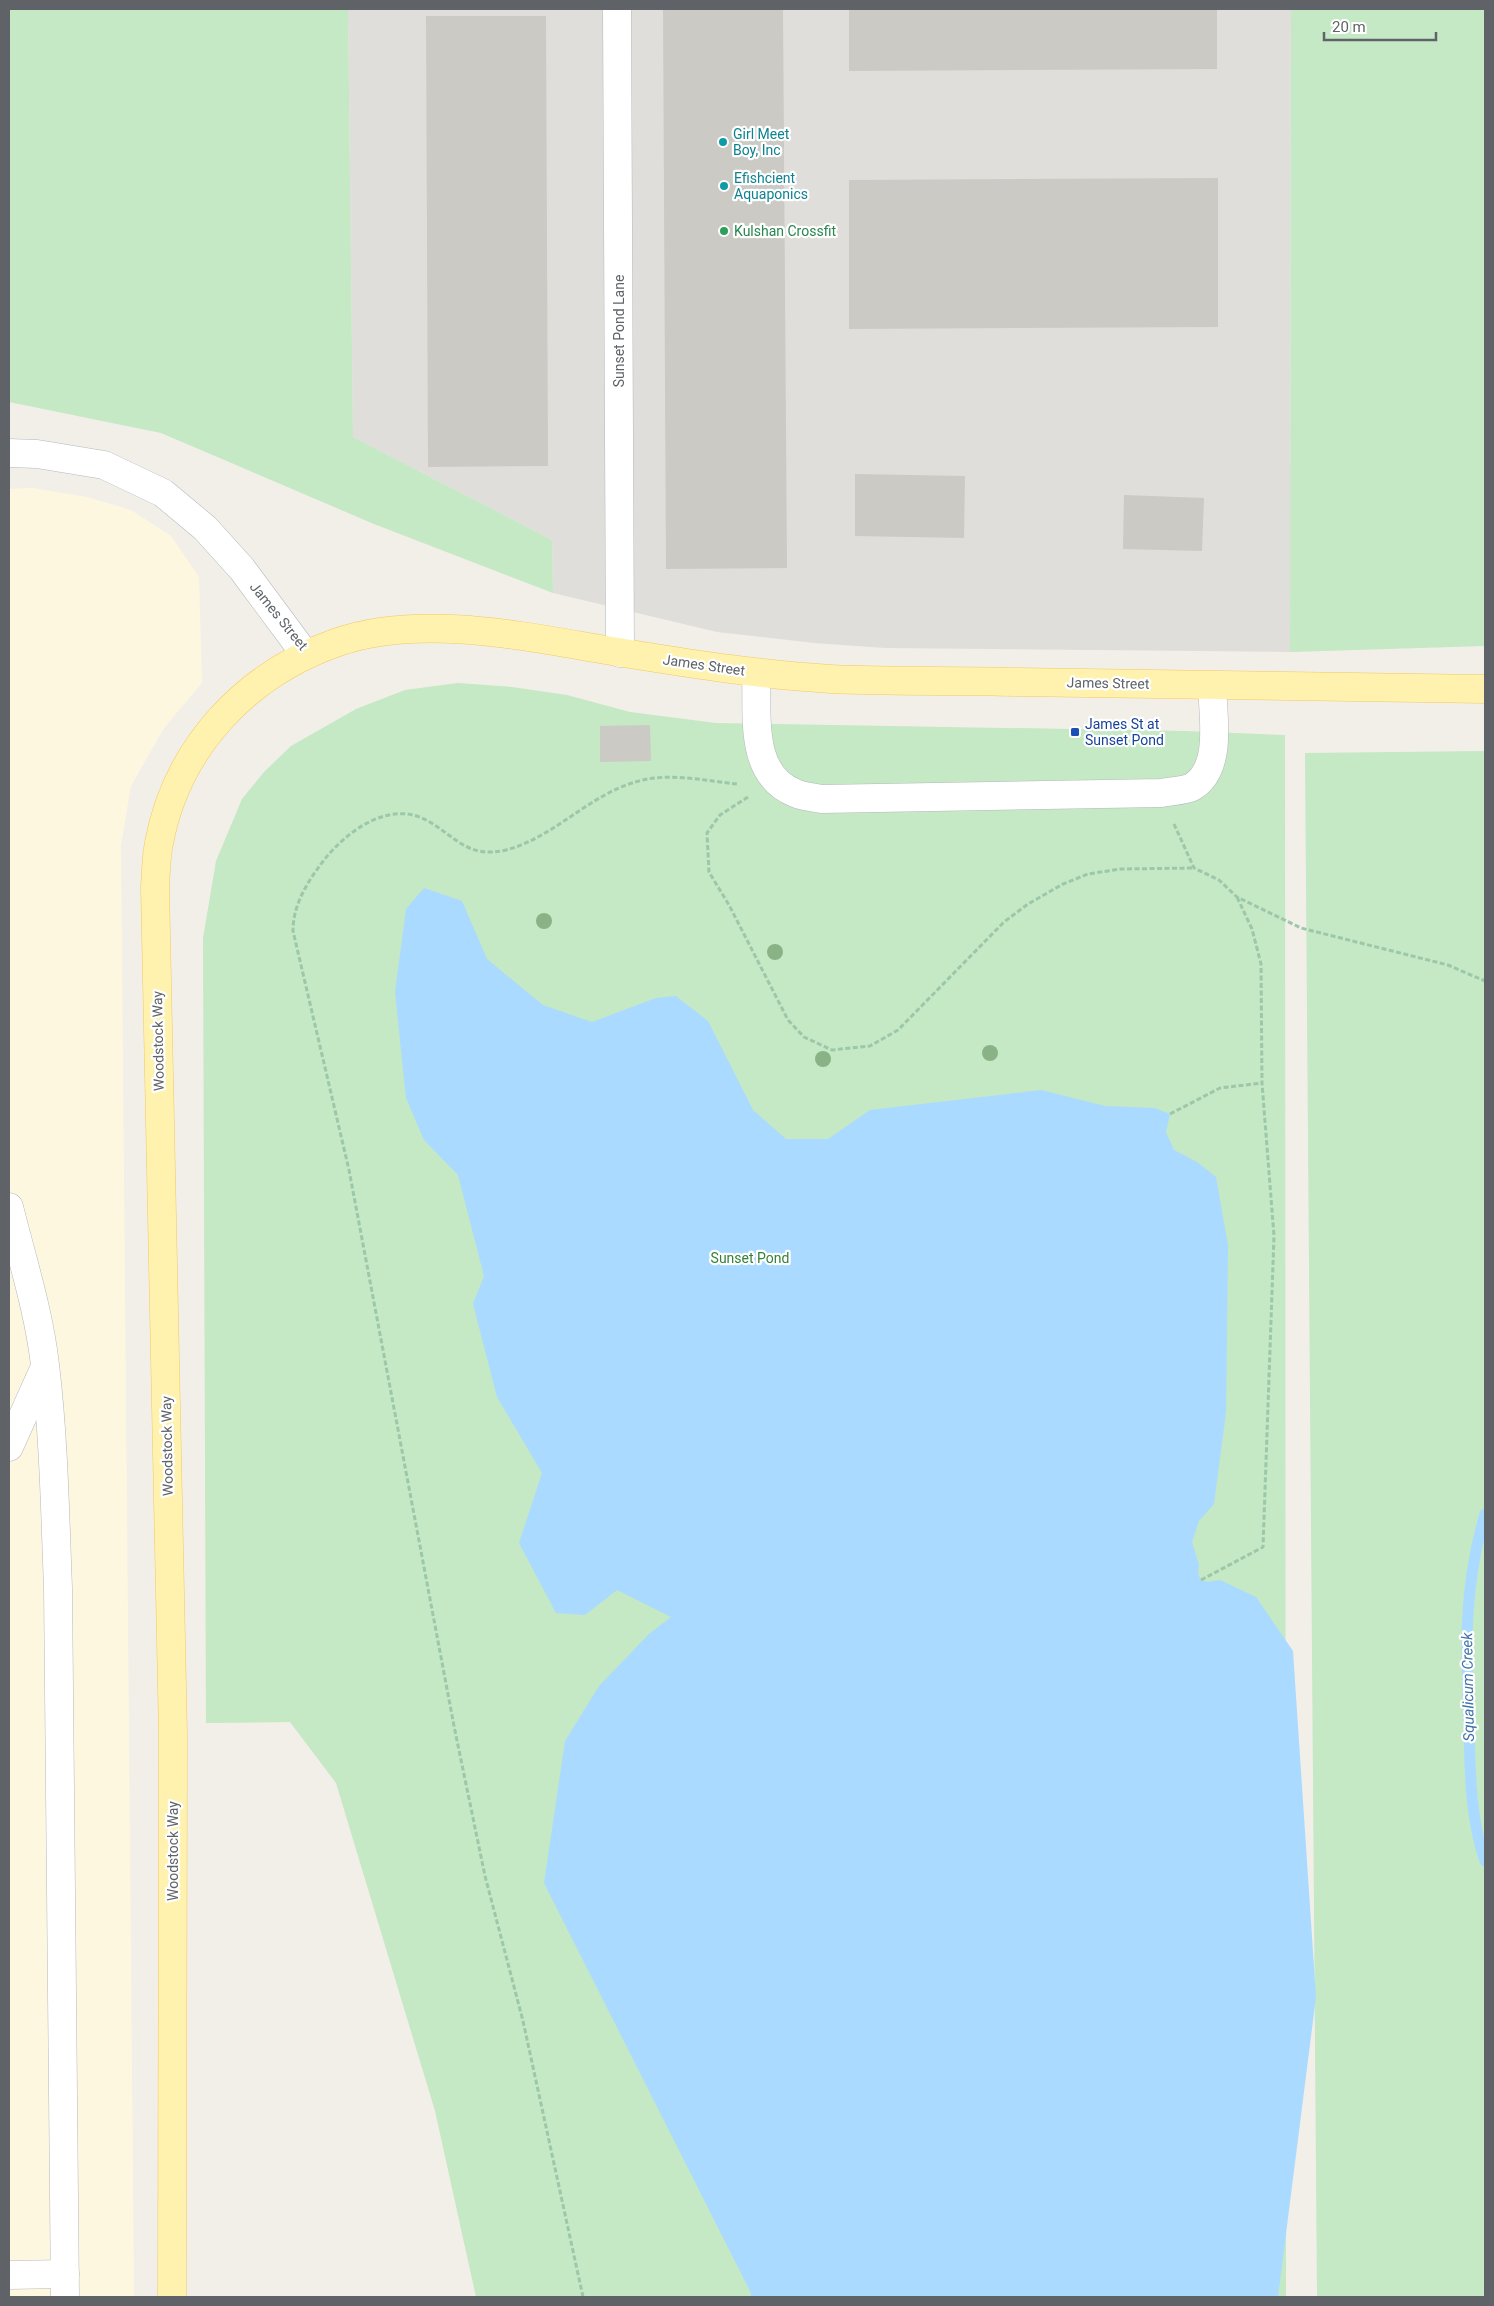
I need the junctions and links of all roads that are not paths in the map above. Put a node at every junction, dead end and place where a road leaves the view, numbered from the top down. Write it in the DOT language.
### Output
graph roads {
  1 [pos="617,9"];
  2 [pos="9,453"];
  3 [pos="620,653"];
  4 [pos="306,654"];
  5 [pos="756,672"];
  6 [pos="1212,686"];
  7 [pos="1485,689"];
  8 [pos="9,1207"];
  9 [pos="45,1365"];
  10 [pos="9,1447"];
  11 [pos="9,2275"];
  12 [pos="65,2286"];
  13 [pos="172,2297"];
  1 -- 3 [label="street, Sunset Pond Lane"];
  2 -- 4 [label="street, James Street"];
  3 -- 4 [label="main road, James Street"];
  3 -- 5 [label="main road, James Street"];
  4 -- 13 [label="main road, Woodstock Way"];
  5 -- 6 [label="main road, James Street"];
  5 -- 6 [label="street"];
  6 -- 7 [label="main road, James Street"];
  8 -- 9 [label="street"];
  9 -- 10 [label="street"];
  9 -- 12 [label="street"];
  11 -- 12 [label="street"];
}
